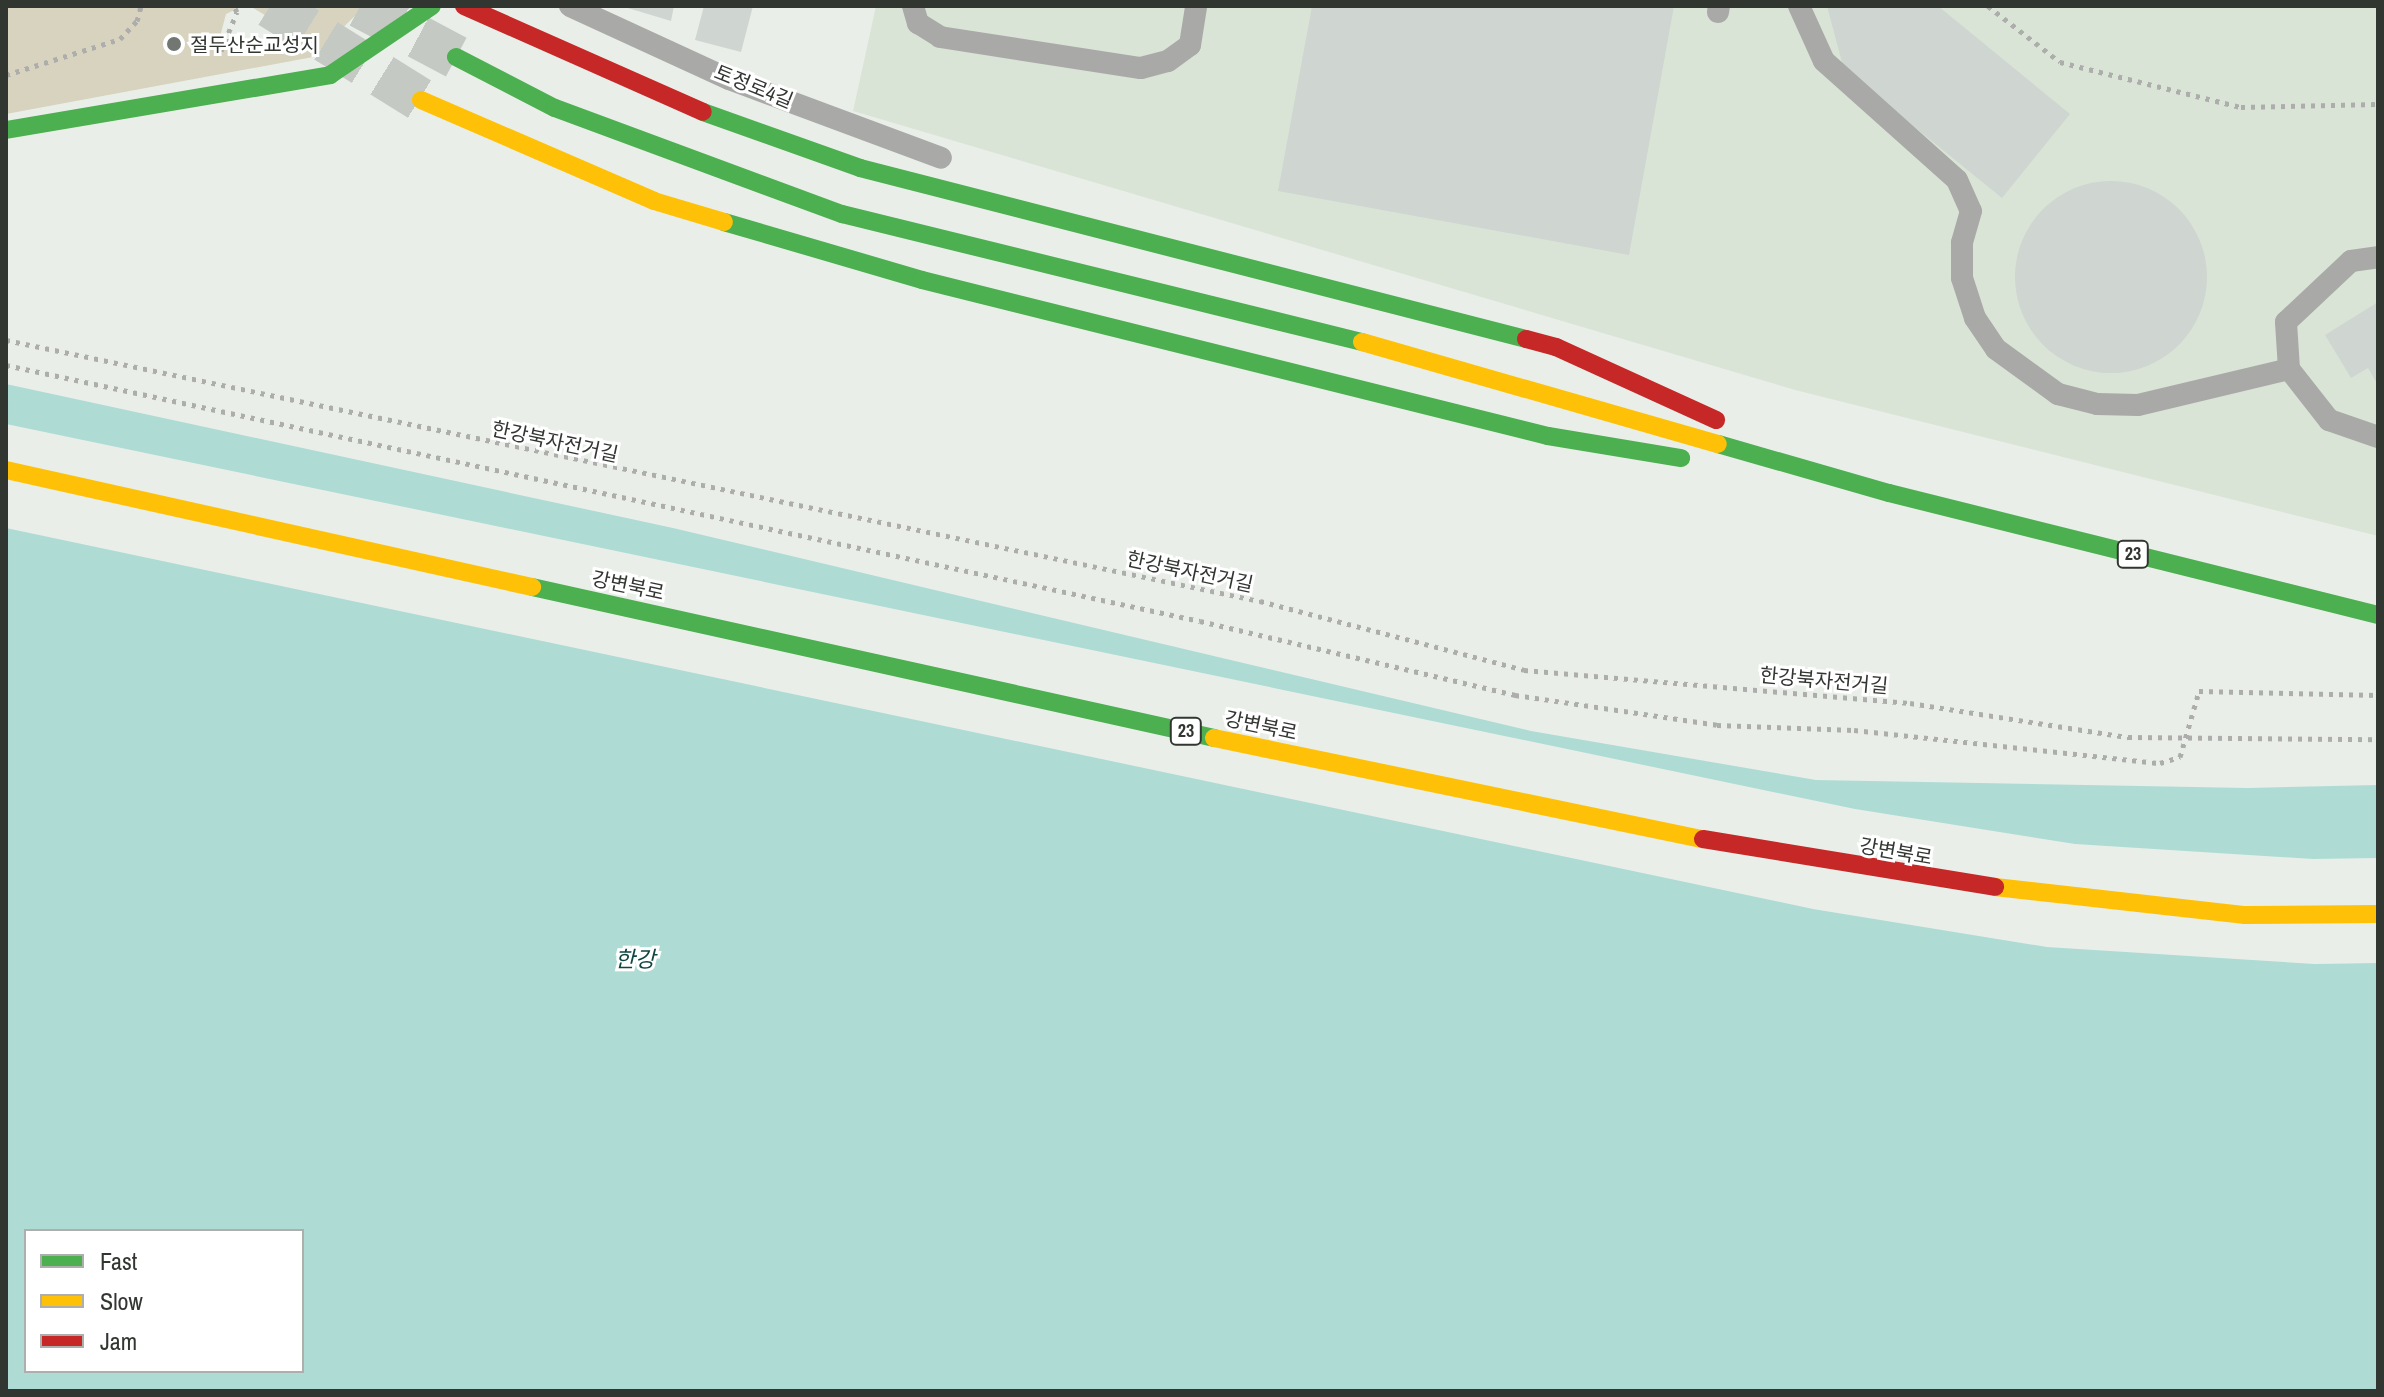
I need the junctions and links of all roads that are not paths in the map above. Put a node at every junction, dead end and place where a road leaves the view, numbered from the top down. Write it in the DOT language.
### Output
graph roads {
  1 [pos="432,6"];
  2 [pos="464,6"];
  3 [pos="570,6"];
  4 [pos="913,6"];
  5 [pos="1196,6"];
  6 [pos="1799,6"];
  7 [pos="456,57"];
  8 [pos="421,100"];
  9 [pos="6,130"];
  10 [pos="941,158"];
  11 [pos="2378,257"];
  12 [pos="2289,369"];
  13 [pos="2378,437"];
  14 [pos="6,470"];
  15 [pos="1849,481"];
  16 [pos="1889,493"];
  17 [pos="2378,615"];
  18 [pos="2378,914"];
  1 -- 9 [label="highway"];
  2 -- 15 [label="highway"];
  3 -- 10 [label="lane, 토정로4길"];
  4 -- 5 [label="lane"];
  6 -- 12 [label="lane"];
  7 -- 15 [label="highway, 23"];
  8 -- 16 [label="highway, 23"];
  11 -- 12 [label="lane"];
  12 -- 13 [label="lane"];
  14 -- 18 [label="highway, 강변북로 / 23"];
  15 -- 16 [label="highway, 23"];
  16 -- 17 [label="highway, 23"];
}
